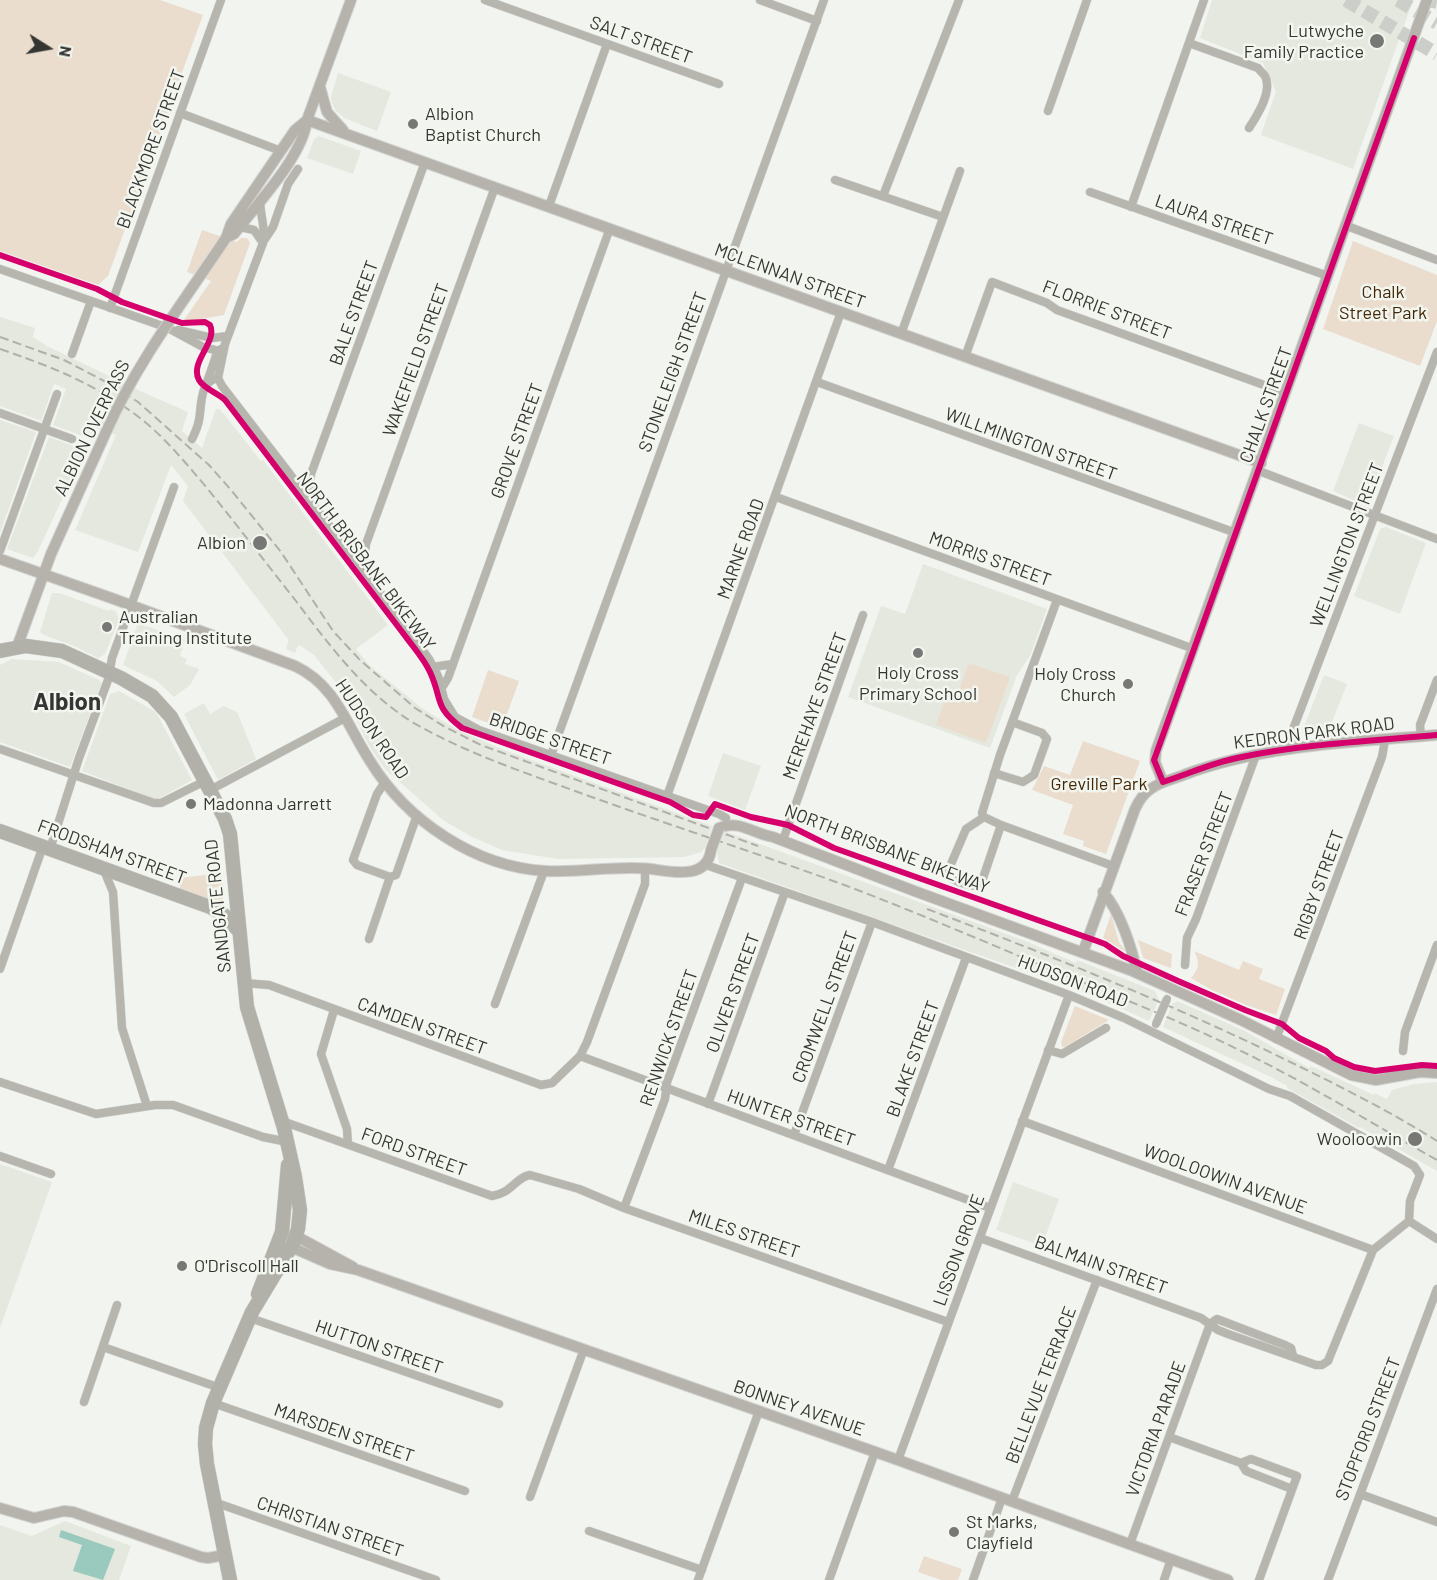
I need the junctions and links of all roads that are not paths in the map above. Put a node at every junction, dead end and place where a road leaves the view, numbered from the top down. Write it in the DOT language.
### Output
graph roads {
  1 [pos="221,0"];
  2 [pos="351,0"];
  3 [pos="485,0"];
  4 [pos="760,0"];
  5 [pos="824,0"];
  6 [pos="959,0"];
  7 [pos="1088,0"];
  8 [pos="1204,0"];
  9 [pos="1427,0"];
  10 [pos="503,3"];
  11 [pos="817,21"];
  12 [pos="1189,43"];
  13 [pos="607,44"];
  14 [pos="719,84"];
  15 [pos="320,87"];
  16 [pos="1048,111"];
  17 [pos="180,113"];
  18 [pos="308,120"];
  19 [pos="1249,128"];
  20 [pos="346,133"];
  21 [pos="281,151"];
  22 [pos="425,162"];
  23 [pos="298,169"];
  24 [pos="960,171"];
  25 [pos="835,180"];
  26 [pos="495,187"];
  27 [pos="1090,192"];
  28 [pos="884,196"];
  29 [pos="260,200"];
  30 [pos="549,206"];
  31 [pos="1131,207"];
  32 [pos="944,217"];
  33 [pos="1347,226"];
  34 [pos="240,227"];
  35 [pos="610,228"];
  36 [pos="226,238"];
  37 [pos="263,243"];
  38 [pos="1437,260"];
  39 [pos="0,269"];
  40 [pos="726,270"];
  41 [pos="1329,276"];
  42 [pos="91,301"];
  43 [pos="110,308"];
  44 [pos="842,312"];
  45 [pos="168,328"];
  46 [pos="901,334"];
  47 [pos="227,340"];
  48 [pos="219,351"];
  49 [pos="1437,351"];
  50 [pos="72,354"];
  51 [pos="965,357"];
  52 [pos="218,378"];
  53 [pos="817,382"];
  54 [pos="207,384"];
  55 [pos="1287,393"];
  56 [pos="57,394"];
  57 [pos="0,413"];
  58 [pos="44,429"];
  59 [pos="72,439"];
  60 [pos="192,439"];
  61 [pos="1260,467"];
  62 [pos="311,474"];
  63 [pos="297,483"];
  64 [pos="174,488"];
  65 [pos="776,497"];
  66 [pos="308,498"];
  67 [pos="1373,515"];
  68 [pos="1236,533"];
  69 [pos="1437,539"];
  70 [pos="366,544"];
  71 [pos="347,549"];
  72 [pos="0,551"];
  73 [pos="0,559"];
  74 [pos="363,569"];
  75 [pos="44,575"];
  76 [pos="1057,600"];
  77 [pos="131,606"];
  78 [pos="863,615"];
  79 [pos="17,647"];
  80 [pos="1194,649"];
  81 [pos="0,651"];
  82 [pos="453,664"];
  83 [pos="434,667"];
  84 [pos="109,672"];
  85 [pos="1437,680"];
  86 [pos="441,689"];
  87 [pos="345,718"];
  88 [pos="1012,722"];
  89 [pos="1437,735"];
  90 [pos="1421,736"];
  91 [pos="1385,740"];
  92 [pos="0,748"];
  93 [pos="1291,750"];
  94 [pos="551,755"];
  95 [pos="1256,755"];
  96 [pos="994,773"];
  97 [pos="74,775"];
  98 [pos="385,782"];
  99 [pos="1163,782"];
  100 [pos="208,785"];
  101 [pos="667,796"];
  102 [pos="417,815"];
  103 [pos="984,817"];
  104 [pos="726,818"];
  105 [pos="1001,825"];
  106 [pos="719,828"];
  107 [pos="0,831"];
  108 [pos="778,839"];
  109 [pos="46,848"];
  110 [pos="703,863"];
  111 [pos="1113,866"];
  112 [pos="103,868"];
  113 [pos="645,869"];
  114 [pos="544,871"];
  115 [pos="128,877"];
  116 [pos="390,877"];
  117 [pos="742,878"];
  118 [pos="113,892"];
  119 [pos="785,892"];
  120 [pos="1103,892"];
  121 [pos="872,922"];
  122 [pos="239,932"];
  123 [pos="369,939"];
  124 [pos="1437,945"];
  125 [pos="1083,952"];
  126 [pos="966,958"];
  127 [pos="1185,965"];
  128 [pos="0,969"];
  129 [pos="1137,973"];
  130 [pos="244,983"];
  131 [pos="1169,994"];
  132 [pos="1068,995"];
  133 [pos="495,1004"];
  134 [pos="334,1010"];
  135 [pos="1106,1028"];
  136 [pos="1152,1033"];
  137 [pos="1276,1039"];
  138 [pos="1048,1050"];
  139 [pos="1403,1050"];
  140 [pos="580,1056"];
  141 [pos="1437,1073"];
  142 [pos="0,1082"];
  143 [pos="667,1088"];
  144 [pos="708,1104"];
  145 [pos="147,1106"];
  146 [pos="282,1121"];
  147 [pos="1022,1121"];
  148 [pos="794,1135"];
  149 [pos="348,1144"];
  150 [pos="288,1145"];
  151 [pos="0,1156"];
  152 [pos="888,1170"];
  153 [pos="51,1174"];
  154 [pos="530,1175"];
  155 [pos="624,1208"];
  156 [pos="990,1208"];
  157 [pos="1410,1221"];
  158 [pos="280,1236"];
  159 [pos="980,1238"];
  160 [pos="1437,1239"];
  161 [pos="293,1242"];
  162 [pos="1373,1250"];
  163 [pos="1097,1280"];
  164 [pos="1437,1289"];
  165 [pos="117,1305"];
  166 [pos="251,1315"];
  167 [pos="948,1322"];
  168 [pos="1210,1324"];
  169 [pos="103,1347"];
  170 [pos="584,1349"];
  171 [pos="220,1388"];
  172 [pos="84,1402"];
  173 [pos="213,1403"];
  174 [pos="499,1404"];
  175 [pos="759,1411"];
  176 [pos="1169,1437"];
  177 [pos="875,1452"];
  178 [pos="898,1460"];
  179 [pos="1241,1463"];
  180 [pos="1292,1489"];
  181 [pos="465,1491"];
  182 [pos="1360,1494"];
  183 [pos="530,1497"];
  184 [pos="1007,1499"];
  185 [pos="214,1502"];
  186 [pos="0,1508"];
  187 [pos="1437,1522"];
  188 [pos="589,1531"];
  189 [pos="1130,1544"];
  190 [pos="225,1555"];
  191 [pos="1171,1559"];
  192 [pos="702,1570"];
  193 [pos="230,1580"];
  194 [pos="436,1580"];
  195 [pos="698,1580"];
  196 [pos="830,1580"];
  197 [pos="973,1580"];
  198 [pos="1164,1580"];
  199 [pos="1228,1580"];
  200 [pos="1259,1580"];
  201 [pos="1328,1580"];
  1 -- 17 [label="street, BLACKMORE STREET"];
  2 -- 15 [label="street"];
  3 -- 10 [label="street, SALT STREET"];
  4 -- 11 [label="street"];
  5 -- 11 [label="street, STONELEIGH STREET"];
  6 -- 28 [label="street"];
  7 -- 16 [label="street"];
  8 -- 12 [label="street"];
  9 -- 33 [label="street, CHALK STREET"];
  10 -- 13 [label="street, SALT STREET"];
  11 -- 40 [label="street, STONELEIGH STREET"];
  12 -- 19 [label="street"];
  12 -- 31 [label="street"];
  13 -- 14 [label="street, SALT STREET"];
  13 -- 30 [label="street"];
  15 -- 18 [label="street"];
  15 -- 20 [label="street"];
  17 -- 21 [label="street"];
  17 -- 43 [label="street, BLACKMORE STREET"];
  18 -- 20 [label="street, MCLENNAN STREET"];
  18 -- 21 [label="street, ALBION OVERPASS"];
  18 -- 29 [label="street, ALBION OVERPASS"];
  20 -- 22 [label="street, MCLENNAN STREET"];
  21 -- 36 [label="street, ALBION OVERPASS"];
  22 -- 26 [label="street, MCLENNAN STREET"];
  22 -- 62 [label="street, BALE STREET"];
  23 -- 37 [label="street"];
  24 -- 32 [label="street"];
  25 -- 28 [label="street"];
  26 -- 30 [label="street, MCLENNAN STREET"];
  26 -- 70 [label="street, WAKEFIELD STREET"];
  27 -- 31 [label="street, LAURA STREET"];
  28 -- 32 [label="street"];
  29 -- 34 [label="street, ALBION OVERPASS"];
  29 -- 37 [label="street"];
  30 -- 35 [label="street, MCLENNAN STREET"];
  31 -- 41 [label="street, LAURA STREET"];
  32 -- 46 [label="street"];
  33 -- 38 [label="street"];
  33 -- 41 [label="street, CHALK STREET"];
  34 -- 36 [label="street, ALBION OVERPASS"];
  34 -- 37 [label="street"];
  35 -- 40 [label="street, MCLENNAN STREET"];
  35 -- 82 [label="street, GROVE STREET"];
  36 -- 75 [label="street, ALBION OVERPASS, bridge"];
  37 -- 47 [label="street"];
  39 -- 42 [label="street"];
  40 -- 44 [label="street, MCLENNAN STREET"];
  40 -- 94 [label="street, STONELEIGH STREET"];
  41 -- 55 [label="street, CHALK STREET"];
  42 -- 43 [label="street"];
  42 -- 50 [label="street"];
  43 -- 45 [label="street"];
  44 -- 46 [label="street, MCLENNAN STREET"];
  44 -- 53 [label="street, MARNE ROAD"];
  45 -- 47 [label="street"];
  45 -- 48 [label="street"];
  46 -- 51 [label="street, MCLENNAN STREET"];
  47 -- 48 [label="street"];
  47 -- 52 [label="street"];
  48 -- 54 [label="street"];
  49 -- 67 [label="street, WELLINGTON STREET"];
  51 -- 55 [label="street, FLORRIE STREET"];
  51 -- 61 [label="street, MCLENNAN STREET"];
  52 -- 54 [label="street"];
  52 -- 63 [label="street, BRIDGE STREET"];
  53 -- 65 [label="street, MARNE ROAD"];
  53 -- 68 [label="street, WILLMINGTON STREET"];
  54 -- 60 [label="street"];
  55 -- 61 [label="street, CHALK STREET"];
  56 -- 58 [label="street"];
  57 -- 58 [label="street"];
  58 -- 59 [label="street"];
  58 -- 72 [label="street"];
  61 -- 67 [label="street"];
  61 -- 68 [label="street, CHALK STREET"];
  62 -- 63 [label="street"];
  62 -- 66 [label="street, BALE STREET"];
  63 -- 66 [label="street, BRIDGE STREET"];
  64 -- 77 [label="street"];
  65 -- 76 [label="street, MORRIS STREET"];
  65 -- 101 [label="street, MARNE ROAD"];
  66 -- 71 [label="street, BRIDGE STREET"];
  67 -- 69 [label="street"];
  67 -- 93 [label="street, WELLINGTON STREET"];
  68 -- 80 [label="street, CHALK STREET"];
  70 -- 71 [label="street"];
  70 -- 74 [label="street, WAKEFIELD STREET"];
  71 -- 74 [label="street, BRIDGE STREET"];
  73 -- 75 [label="street, HUDSON ROAD"];
  74 -- 83 [label="street, BRIDGE STREET"];
  75 -- 77 [label="street, HUDSON ROAD"];
  75 -- 79 [label="street, ALBION OVERPASS"];
  76 -- 80 [label="street, MORRIS STREET"];
  76 -- 88 [label="street"];
  77 -- 84 [label="street"];
  77 -- 87 [label="street, HUDSON ROAD"];
  78 -- 108 [label="street, MEREHAYE STREET"];
  79 -- 81 [label="highway, SANDGATE ROAD"];
  79 -- 84 [label="highway, SANDGATE ROAD"];
  80 -- 99 [label="street, CHALK STREET"];
  82 -- 83 [label="street"];
  82 -- 86 [label="street, GROVE STREET"];
  83 -- 86 [label="street, BRIDGE STREET"];
  84 -- 97 [label="street"];
  84 -- 100 [label="highway, SANDGATE ROAD"];
  85 -- 90 [label="street"];
  86 -- 94 [label="street, BRIDGE STREET"];
  87 -- 98 [label="street, HUDSON ROAD"];
  87 -- 100 [label="street"];
  88 -- 96 [label="street"];
  88 -- 96 [label="street"];
  89 -- 90 [label="street, KEDRON PARK ROAD"];
  90 -- 91 [label="street, KEDRON PARK ROAD"];
  91 -- 93 [label="street, KEDRON PARK ROAD"];
  91 -- 137 [label="street, RIGBY STREET"];
  92 -- 97 [label="street"];
  93 -- 95 [label="street, KEDRON PARK ROAD"];
  94 -- 101 [label="street, BRIDGE STREET"];
  95 -- 99 [label="street, KEDRON PARK ROAD"];
  95 -- 127 [label="street, FRASER STREET"];
  96 -- 103 [label="street"];
  97 -- 100 [label="street"];
  97 -- 109 [label="street"];
  98 -- 102 [label="street, HUDSON ROAD"];
  98 -- 116 [label="street"];
  99 -- 111 [label="street"];
  100 -- 122 [label="highway, SANDGATE ROAD"];
  101 -- 104 [label="street, BRIDGE STREET"];
  102 -- 114 [label="street, HUDSON ROAD"];
  102 -- 116 [label="street"];
  103 -- 105 [label="street"];
  103 -- 105 [label="street"];
  104 -- 106 [label="street"];
  104 -- 108 [label="street, BRIDGE STREET"];
  105 -- 111 [label="street"];
  106 -- 108 [label="street, BRIDGE STREET"];
  106 -- 110 [label="street, bridge"];
  107 -- 109 [label="highway, FRODSHAM STREET"];
  108 -- 125 [label="street, BRIDGE STREET"];
  109 -- 112 [label="highway, FRODSHAM STREET"];
  109 -- 128 [label="street"];
  110 -- 113 [label="street, HUDSON ROAD"];
  110 -- 117 [label="street, HUDSON ROAD"];
  111 -- 120 [label="street"];
  112 -- 115 [label="highway, FRODSHAM STREET"];
  112 -- 118 [label="street"];
  113 -- 114 [label="street, HUDSON ROAD"];
  113 -- 140 [label="street"];
  114 -- 133 [label="street"];
  115 -- 118 [label="street"];
  115 -- 122 [label="highway, FRODSHAM STREET"];
  116 -- 123 [label="street"];
  117 -- 119 [label="street, HUDSON ROAD"];
  117 -- 143 [label="street, RENWICK STREET"];
  118 -- 145 [label="street"];
  119 -- 121 [label="street, HUDSON ROAD"];
  119 -- 144 [label="street, OLIVER STREET"];
  120 -- 125 [label="street"];
  120 -- 129 [label="street"];
  121 -- 126 [label="street, HUDSON ROAD"];
  121 -- 148 [label="street, CROMWELL STREET"];
  122 -- 130 [label="highway, SANDGATE ROAD"];
  124 -- 139 [label="street"];
  125 -- 129 [label="street, BRIDGE STREET"];
  126 -- 132 [label="street, HUDSON ROAD"];
  126 -- 152 [label="street, BLAKE STREET"];
  129 -- 131 [label="street, BRIDGE STREET"];
  130 -- 134 [label="street, CAMDEN STREET"];
  130 -- 146 [label="highway, SANDGATE ROAD"];
  131 -- 136 [label="street, bridge"];
  131 -- 137 [label="street, BRIDGE STREET"];
  132 -- 136 [label="street, HUDSON ROAD"];
  132 -- 138 [label="street, LISSON GROVE"];
  134 -- 140 [label="street, CAMDEN STREET"];
  134 -- 149 [label="street"];
  135 -- 138 [label="street"];
  136 -- 157 [label="street, HUDSON ROAD"];
  137 -- 141 [label="street, BRIDGE STREET"];
  138 -- 147 [label="street, LISSON GROVE"];
  140 -- 143 [label="street, HUNTER STREET"];
  142 -- 145 [label="street"];
  143 -- 144 [label="street, HUNTER STREET"];
  143 -- 155 [label="street, RENWICK STREET"];
  144 -- 148 [label="street, HUNTER STREET"];
  145 -- 150 [label="street"];
  146 -- 149 [label="street, FORD STREET"];
  146 -- 150 [label="highway, SANDGATE ROAD"];
  147 -- 156 [label="street, LISSON GROVE"];
  147 -- 162 [label="street, WOOLOOWIN AVENUE"];
  148 -- 152 [label="street, HUNTER STREET"];
  149 -- 154 [label="street, FORD STREET"];
  150 -- 158 [label="highway, SANDGATE ROAD"];
  150 -- 161 [label="highway, SANDGATE ROAD"];
  151 -- 153 [label="street"];
  152 -- 156 [label="street, HUNTER STREET"];
  154 -- 155 [label="street, MILES STREET"];
  155 -- 167 [label="street, MILES STREET"];
  156 -- 159 [label="street, LISSON GROVE"];
  157 -- 160 [label="street"];
  157 -- 162 [label="street"];
  158 -- 161 [label="highway"];
  158 -- 166 [label="highway, SANDGATE ROAD"];
  159 -- 163 [label="street, BALMAIN STREET"];
  159 -- 167 [label="street, LISSON GROVE"];
  161 -- 166 [label="highway, SANDGATE ROAD"];
  161 -- 170 [label="street, BONNEY AVENUE"];
  162 -- 168 [label="street, BALMAIN STREET"];
  163 -- 168 [label="street, BALMAIN STREET"];
  163 -- 184 [label="street, BELLEVUE TERRACE"];
  164 -- 182 [label="street, STOPFORD STREET"];
  165 -- 169 [label="street"];
  166 -- 171 [label="highway, SANDGATE ROAD"];
  166 -- 174 [label="street, HUTTON STREET"];
  167 -- 178 [label="street, LISSON GROVE"];
  168 -- 176 [label="street, VICTORIA PARADE"];
  169 -- 171 [label="street"];
  169 -- 172 [label="street"];
  170 -- 175 [label="street, BONNEY AVENUE"];
  170 -- 183 [label="street"];
  171 -- 173 [label="highway, SANDGATE ROAD"];
  173 -- 181 [label="street, MARSDEN STREET"];
  173 -- 185 [label="highway, SANDGATE ROAD"];
  175 -- 177 [label="street, BONNEY AVENUE"];
  175 -- 192 [label="street"];
  176 -- 179 [label="street"];
  176 -- 189 [label="street, VICTORIA PARADE"];
  177 -- 178 [label="street, BONNEY AVENUE"];
  177 -- 196 [label="street"];
  178 -- 184 [label="street, BONNEY AVENUE"];
  179 -- 180 [label="street"];
  179 -- 180 [label="street"];
  180 -- 200 [label="street"];
  182 -- 187 [label="street"];
  182 -- 201 [label="street, STOPFORD STREET"];
  184 -- 189 [label="street, BONNEY AVENUE"];
  184 -- 197 [label="street, BELLEVUE TERRACE"];
  185 -- 190 [label="highway, SANDGATE ROAD"];
  185 -- 194 [label="street, CHRISTIAN STREET"];
  186 -- 190 [label="street"];
  188 -- 192 [label="street"];
  189 -- 191 [label="street, BONNEY AVENUE"];
  190 -- 193 [label="highway, SANDGATE ROAD"];
  191 -- 198 [label="street"];
  191 -- 199 [label="street, BONNEY AVENUE"];
  192 -- 195 [label="street"];
}
